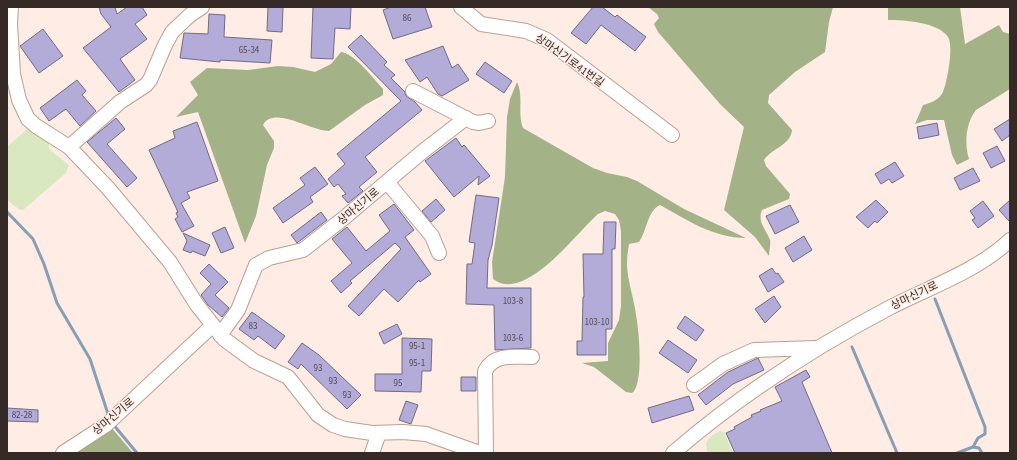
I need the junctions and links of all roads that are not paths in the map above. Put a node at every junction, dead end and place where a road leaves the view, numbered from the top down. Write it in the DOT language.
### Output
graph roads {
  1 [pos="11,7"];
  2 [pos="202,7"];
  3 [pos="460,7"];
  4 [pos="10,49"];
  5 [pos="413,91"];
  6 [pos="466,118"];
  7 [pos="488,121"];
  8 [pos="672,135"];
  9 [pos="69,147"];
  10 [pos="387,182"];
  11 [pos="1010,240"];
  12 [pos="439,253"];
  13 [pos="216,331"];
  14 [pos="817,348"];
  15 [pos="532,357"];
  16 [pos="694,385"];
  17 [pos="379,433"];
  18 [pos="63,453"];
  19 [pos="372,453"];
  20 [pos="480,453"];
  21 [pos="486,453"];
  22 [pos="672,453"];
  1 -- 4 [label="street"];
  2 -- 9 [label="street"];
  3 -- 8 [label="street, 상마신기로41번길"];
  4 -- 9 [label="street"];
  5 -- 6 [label="street"];
  6 -- 7 [label="street"];
  6 -- 10 [label="street, 상마신기로"];
  9 -- 13 [label="street"];
  10 -- 12 [label="street"];
  10 -- 13 [label="street, 상마신기로"];
  11 -- 14 [label="street, 상마신기로"];
  13 -- 17 [label="street"];
  13 -- 18 [label="street, 상마신기로"];
  14 -- 16 [label="street, 상마신기로"];
  14 -- 22 [label="street, 상마신기로"];
  15 -- 21 [label="street"];
  17 -- 19 [label="street"];
  17 -- 20 [label="street"];
}
